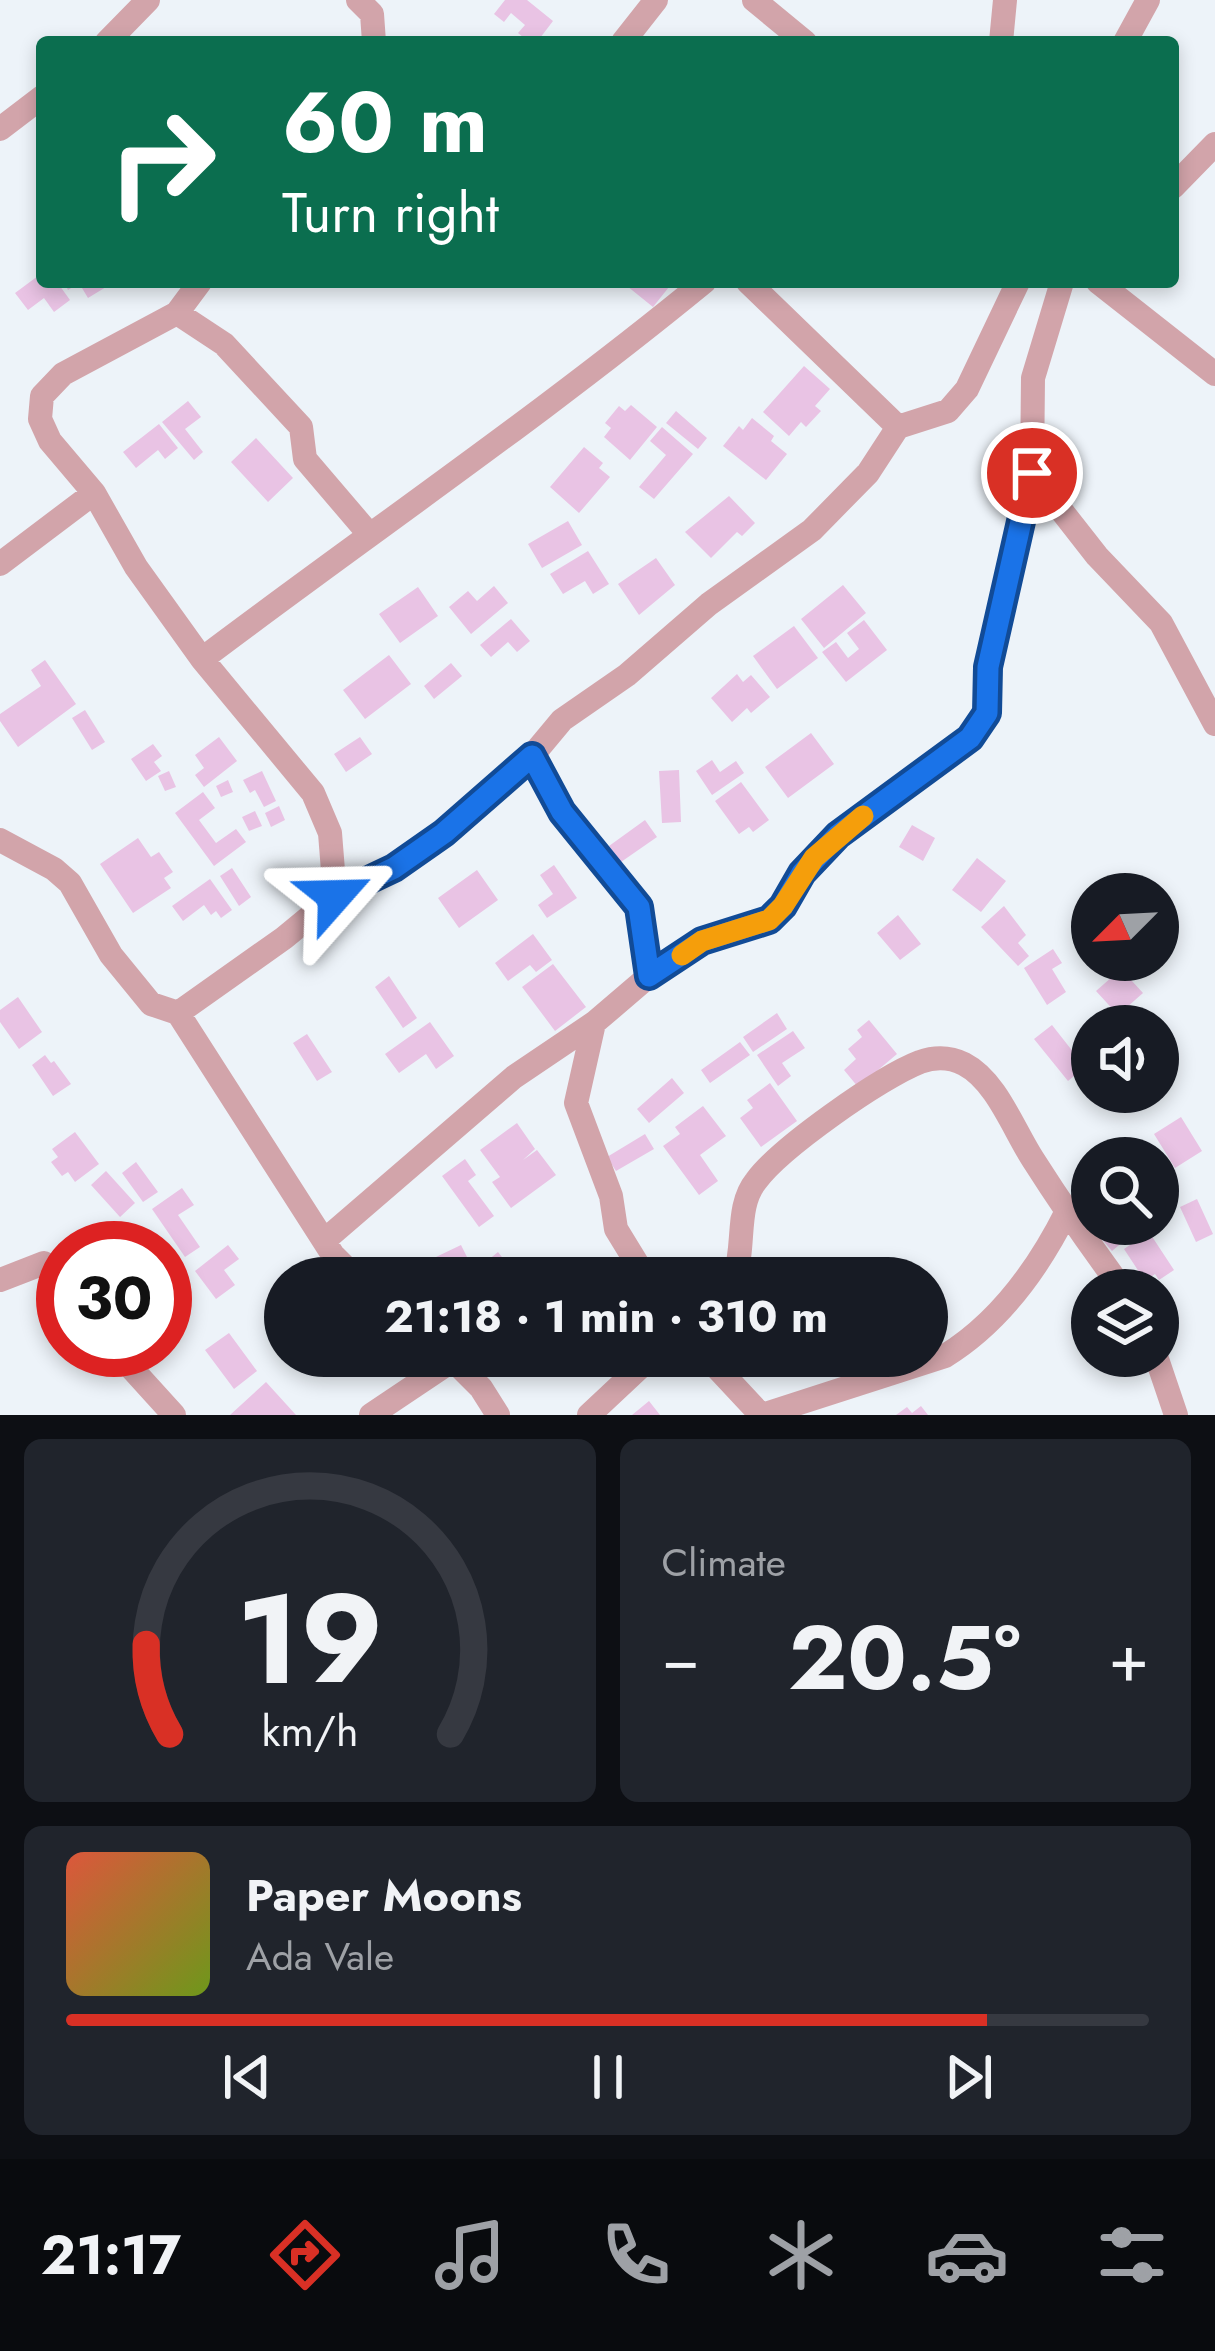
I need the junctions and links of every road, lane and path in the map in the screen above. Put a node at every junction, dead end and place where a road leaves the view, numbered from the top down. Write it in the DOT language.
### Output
graph roads {
  1 [pos="148,0"];
  2 [pos="358,0"];
  3 [pos="656,0"];
  4 [pos="754,0"];
  5 [pos="1005,0"];
  6 [pos="1148,0"];
  7 [pos="113,36"];
  8 [pos="374,36"];
  9 [pos="627,36"];
  10 [pos="798,36"];
  11 [pos="1002,36"];
  12 [pos="1128,36"];
  13 [pos="36,102"];
  14 [pos="0,129"];
  15 [pos="1215,144"];
  16 [pos="1179,181"];
  17 [pos="196,288"];
  18 [pos="696,288"];
  19 [pos="754,288"];
  20 [pos="1015,288"];
  21 [pos="1060,288"];
  22 [pos="1106,288"];
  23 [pos="177,313"];
  24 [pos="1215,374"];
  25 [pos="898,427"];
  26 [pos="1032,473"];
  27 [pos="94,493"];
  28 [pos="369,533"];
  29 [pos="0,563"];
  30 [pos="202,658"];
  31 [pos="1215,724"];
  32 [pos="532,756"];
  33 [pos="0,840"];
  34 [pos="335,896"];
  35 [pos="649,976"];
  36 [pos="178,1013"];
  37 [pos="595,1023"];
  38 [pos="1066,1211"];
  39 [pos="326,1239"];
  40 [pos="335,1257"];
  41 [pos="633,1257"];
  42 [pos="739,1257"];
  43 [pos="36,1266"];
  44 [pos="1108,1269"];
  45 [pos="0,1280"];
  46 [pos="140,1377"];
  47 [pos="424,1377"];
  48 [pos="470,1377"];
  49 [pos="630,1377"];
  50 [pos="726,1377"];
  51 [pos="1163,1377"];
  52 [pos="174,1415"];
  53 [pos="371,1415"];
  54 [pos="498,1415"];
  55 [pos="589,1415"];
  56 [pos="762,1415"];
  57 [pos="1176,1415"];
  1 -- 7 [label="street"];
  2 -- 8 [label="street"];
  3 -- 9 [label="street"];
  4 -- 10 [label="street"];
  5 -- 11 [label="street"];
  6 -- 12 [label="street"];
  13 -- 14 [label="street"];
  15 -- 16 [label="street"];
  17 -- 23 [label="street"];
  18 -- 28 [label="street"];
  19 -- 25 [label="street"];
  20 -- 25 [label="street"];
  21 -- 26 [label="street"];
  22 -- 24 [label="street"];
  23 -- 27 [label="street"];
  23 -- 28 [label="street"];
  25 -- 32 [label="street"];
  26 -- 31 [label="street"];
  26 -- 35 [label="street"];
  27 -- 29 [label="street"];
  27 -- 30 [label="street"];
  28 -- 30 [label="street"];
  30 -- 34 [label="street"];
  32 -- 34 [label="street"];
  32 -- 35 [label="street"];
  33 -- 36 [label="street"];
  34 -- 36 [label="street"];
  35 -- 37 [label="street"];
  36 -- 39 [label="street"];
  37 -- 39 [label="street"];
  37 -- 41 [label="street"];
  38 -- 42 [label="street"];
  38 -- 44 [label="street"];
  38 -- 56 [label="street"];
  39 -- 40 [label="street"];
  43 -- 45 [label="street"];
  46 -- 52 [label="street"];
  47 -- 53 [label="street"];
  48 -- 54 [label="street"];
  49 -- 55 [label="street"];
  50 -- 56 [label="street"];
  51 -- 57 [label="street"];
}
